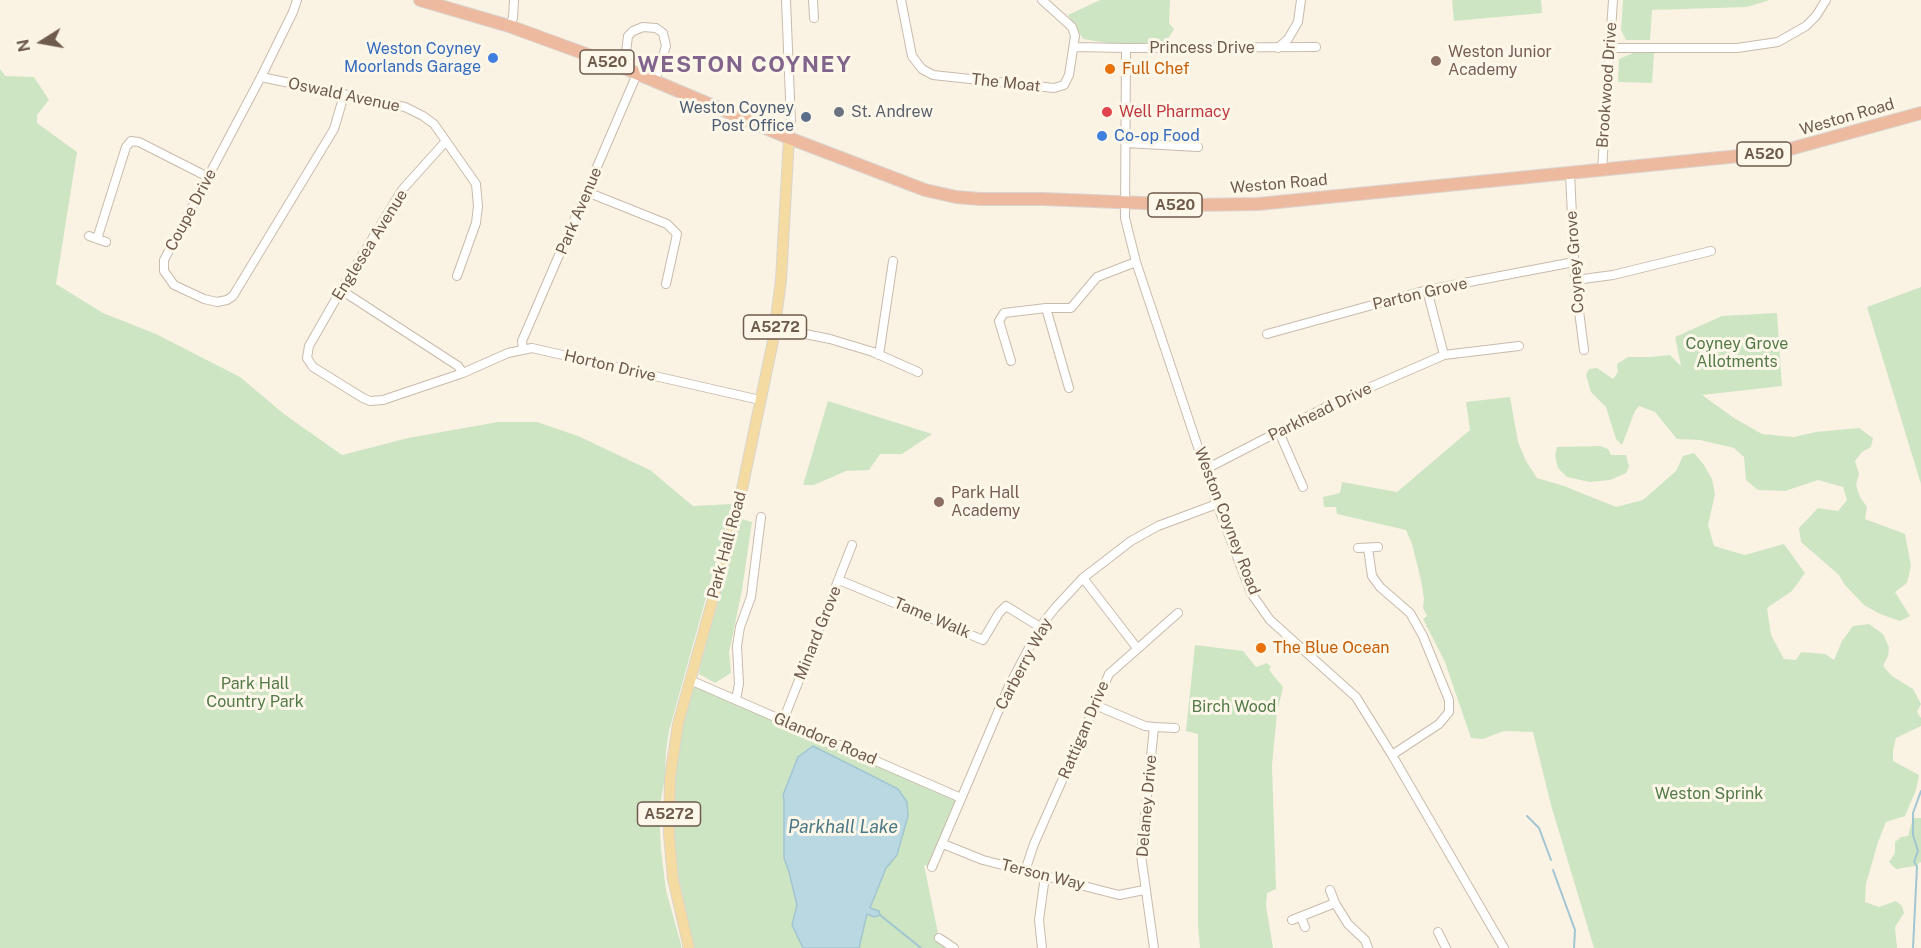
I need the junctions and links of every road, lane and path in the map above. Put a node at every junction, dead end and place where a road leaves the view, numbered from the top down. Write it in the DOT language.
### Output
graph roads {
  1 [pos="297,0"];
  2 [pos="420,0"];
  3 [pos="514,0"];
  4 [pos="786,0"];
  5 [pos="813,0"];
  6 [pos="901,0"];
  7 [pos="1042,0"];
  8 [pos="1301,0"];
  9 [pos="1613,0"];
  10 [pos="1826,0"];
  11 [pos="814,18"];
  12 [pos="509,26"];
  13 [pos="1075,47"];
  14 [pos="1316,47"];
  15 [pos="1126,48"];
  16 [pos="1278,48"];
  17 [pos="1610,48"];
  18 [pos="624,68"];
  19 [pos="637,74"];
  20 [pos="261,76"];
  21 [pos="656,81"];
  22 [pos="344,95"];
  23 [pos="1921,113"];
  24 [pos="789,138"];
  25 [pos="446,141"];
  26 [pos="1126,143"];
  27 [pos="1198,147"];
  28 [pos="1602,170"];
  29 [pos="1570,172"];
  30 [pos="208,177"];
  31 [pos="587,192"];
  32 [pos="1124,203"];
  33 [pos="97,239"];
  34 [pos="1710,251"];
  35 [pos="893,261"];
  36 [pos="1136,262"];
  37 [pos="1574,262"];
  38 [pos="457,276"];
  39 [pos="1575,280"];
  40 [pos="666,284"];
  41 [pos="341,290"];
  42 [pos="1427,290"];
  43 [pos="1046,308"];
  44 [pos="775,328"];
  45 [pos="1267,334"];
  46 [pos="1519,346"];
  47 [pos="523,348"];
  48 [pos="1584,350"];
  49 [pos="879,355"];
  50 [pos="1444,356"];
  51 [pos="1011,361"];
  52 [pos="918,372"];
  53 [pos="463,373"];
  54 [pos="1069,388"];
  55 [pos="760,400"];
  56 [pos="1279,432"];
  57 [pos="1206,469"];
  58 [pos="1303,487"];
  59 [pos="1217,504"];
  60 [pos="761,517"];
  61 [pos="852,545"];
  62 [pos="1378,547"];
  63 [pos="1358,548"];
  64 [pos="1368,548"];
  65 [pos="1083,578"];
  66 [pos="839,579"];
  67 [pos="1178,613"];
  68 [pos="1040,627"];
  69 [pos="1137,648"];
  70 [pos="690,680"];
  71 [pos="736,699"];
  72 [pos="1095,705"];
  73 [pos="783,722"];
  74 [pos="1154,727"];
  75 [pos="1175,728"];
  76 [pos="1392,754"];
  77 [pos="961,798"];
  78 [pos="943,844"];
  79 [pos="932,867"];
  80 [pos="1026,871"];
  81 [pos="1045,876"];
  82 [pos="1144,890"];
  83 [pos="1330,890"];
  84 [pos="1335,903"];
  85 [pos="1301,917"];
  86 [pos="1292,920"];
  87 [pos="1305,927"];
  88 [pos="1438,932"];
  89 [pos="939,938"];
  90 [pos="689,948"];
  91 [pos="954,948"];
  92 [pos="1042,948"];
  93 [pos="1154,948"];
  94 [pos="1368,948"];
  95 [pos="1446,948"];
  96 [pos="1504,948"];
  1 -- 20 [label="street, Coupe Drive"];
  2 -- 12 [label="highway, Weston Road / A520"];
  3 -- 12 [label="street"];
  4 -- 24 [label="street"];
  5 -- 11 [label="street"];
  6 -- 13 [label="street, The Moat"];
  7 -- 13 [label="street"];
  8 -- 16 [label="street, Princess Drive"];
  9 -- 17 [label="street, Brookwood Drive"];
  10 -- 17 [label="street"];
  12 -- 18 [label="highway, Weston Road / A520"];
  13 -- 15 [label="street, Princess Drive"];
  14 -- 16 [label="street, Princess Drive"];
  15 -- 16 [label="street, Princess Drive"];
  15 -- 26 [label="street, Weston Coyney Road"];
  17 -- 28 [label="street, Brookwood Drive"];
  18 -- 19 [label="highway, Weston Road / A520"];
  18 -- 21 [label="street"];
  19 -- 21 [label="highway, Weston Road / A520"];
  19 -- 31 [label="street, Park Avenue"];
  20 -- 22 [label="street, Oswald Avenue"];
  20 -- 30 [label="street, Coupe Drive"];
  21 -- 24 [label="highway, Weston Road / A520"];
  22 -- 25 [label="street, Oswald Avenue"];
  22 -- 30 [label="street, Coupe Drive"];
  23 -- 28 [label="highway, Weston Road / A520"];
  24 -- 32 [label="highway, Weston Road / A520"];
  24 -- 44 [label="main road, Park Hall Road / A5272"];
  25 -- 38 [label="street, Oswald Avenue"];
  25 -- 41 [label="street, Englesea Avenue"];
  26 -- 27 [label="street"];
  26 -- 32 [label="street, Weston Coyney Road"];
  28 -- 29 [label="highway, Weston Road / A520"];
  29 -- 32 [label="highway, Weston Road / A520"];
  29 -- 37 [label="street, Coyney Grove"];
  30 -- 33 [label="street"];
  31 -- 40 [label="street"];
  31 -- 47 [label="street, Park Avenue"];
  32 -- 36 [label="street, Weston Coyney Road"];
  34 -- 39 [label="street"];
  35 -- 49 [label="street"];
  36 -- 43 [label="street"];
  36 -- 57 [label="street, Weston Coyney Road"];
  37 -- 39 [label="street, Coyney Grove"];
  37 -- 42 [label="street, Parton Grove"];
  39 -- 48 [label="street, Coyney Grove"];
  41 -- 53 [label="street"];
  41 -- 53 [label="street, Englesea Avenue"];
  42 -- 45 [label="street, Parton Grove"];
  42 -- 50 [label="street"];
  43 -- 51 [label="street"];
  43 -- 54 [label="street"];
  44 -- 49 [label="street"];
  44 -- 55 [label="main road, Park Hall Road / A5272"];
  46 -- 50 [label="street, Parkhead Drive"];
  47 -- 53 [label="street"];
  47 -- 55 [label="street, Horton Drive"];
  49 -- 52 [label="street"];
  50 -- 56 [label="street, Parkhead Drive"];
  55 -- 70 [label="main road, Park Hall Road / A5272"];
  56 -- 57 [label="street, Parkhead Drive"];
  56 -- 58 [label="street"];
  57 -- 59 [label="street, Weston Coyney Road"];
  59 -- 65 [label="street, Carberry Way"];
  59 -- 76 [label="street, Weston Coyney Road"];
  60 -- 71 [label="street, Park Hall Road"];
  61 -- 66 [label="street, Minard Grove"];
  62 -- 64 [label="street"];
  63 -- 64 [label="street"];
  64 -- 76 [label="street"];
  65 -- 68 [label="street, Carberry Way"];
  65 -- 69 [label="street"];
  66 -- 68 [label="street, Tame Walk"];
  66 -- 73 [label="street, Minard Grove"];
  67 -- 69 [label="street, Rattigan Drive"];
  68 -- 77 [label="street, Carberry Way"];
  69 -- 72 [label="street, Rattigan Drive"];
  70 -- 71 [label="street, Glandore Road"];
  70 -- 90 [label="main road, Park Hall Road / A5272"];
  71 -- 73 [label="street, Glandore Road"];
  72 -- 74 [label="street"];
  72 -- 80 [label="street, Rattigan Drive"];
  73 -- 77 [label="street, Glandore Road"];
  74 -- 75 [label="street"];
  74 -- 82 [label="street, Delaney Drive"];
  76 -- 96 [label="street, Weston Coyney Road"];
  77 -- 78 [label="street, Carberry Way"];
  78 -- 79 [label="street, Carberry Way"];
  78 -- 80 [label="street, Terson Way"];
  80 -- 81 [label="street, Terson Way"];
  81 -- 82 [label="street, Terson Way"];
  81 -- 92 [label="street"];
  82 -- 93 [label="street, Delaney Drive"];
  83 -- 84 [label="street"];
  84 -- 85 [label="street"];
  84 -- 94 [label="street"];
  85 -- 86 [label="street"];
  85 -- 87 [label="street"];
  88 -- 95 [label="street"];
  89 -- 91 [label="street"];
}
